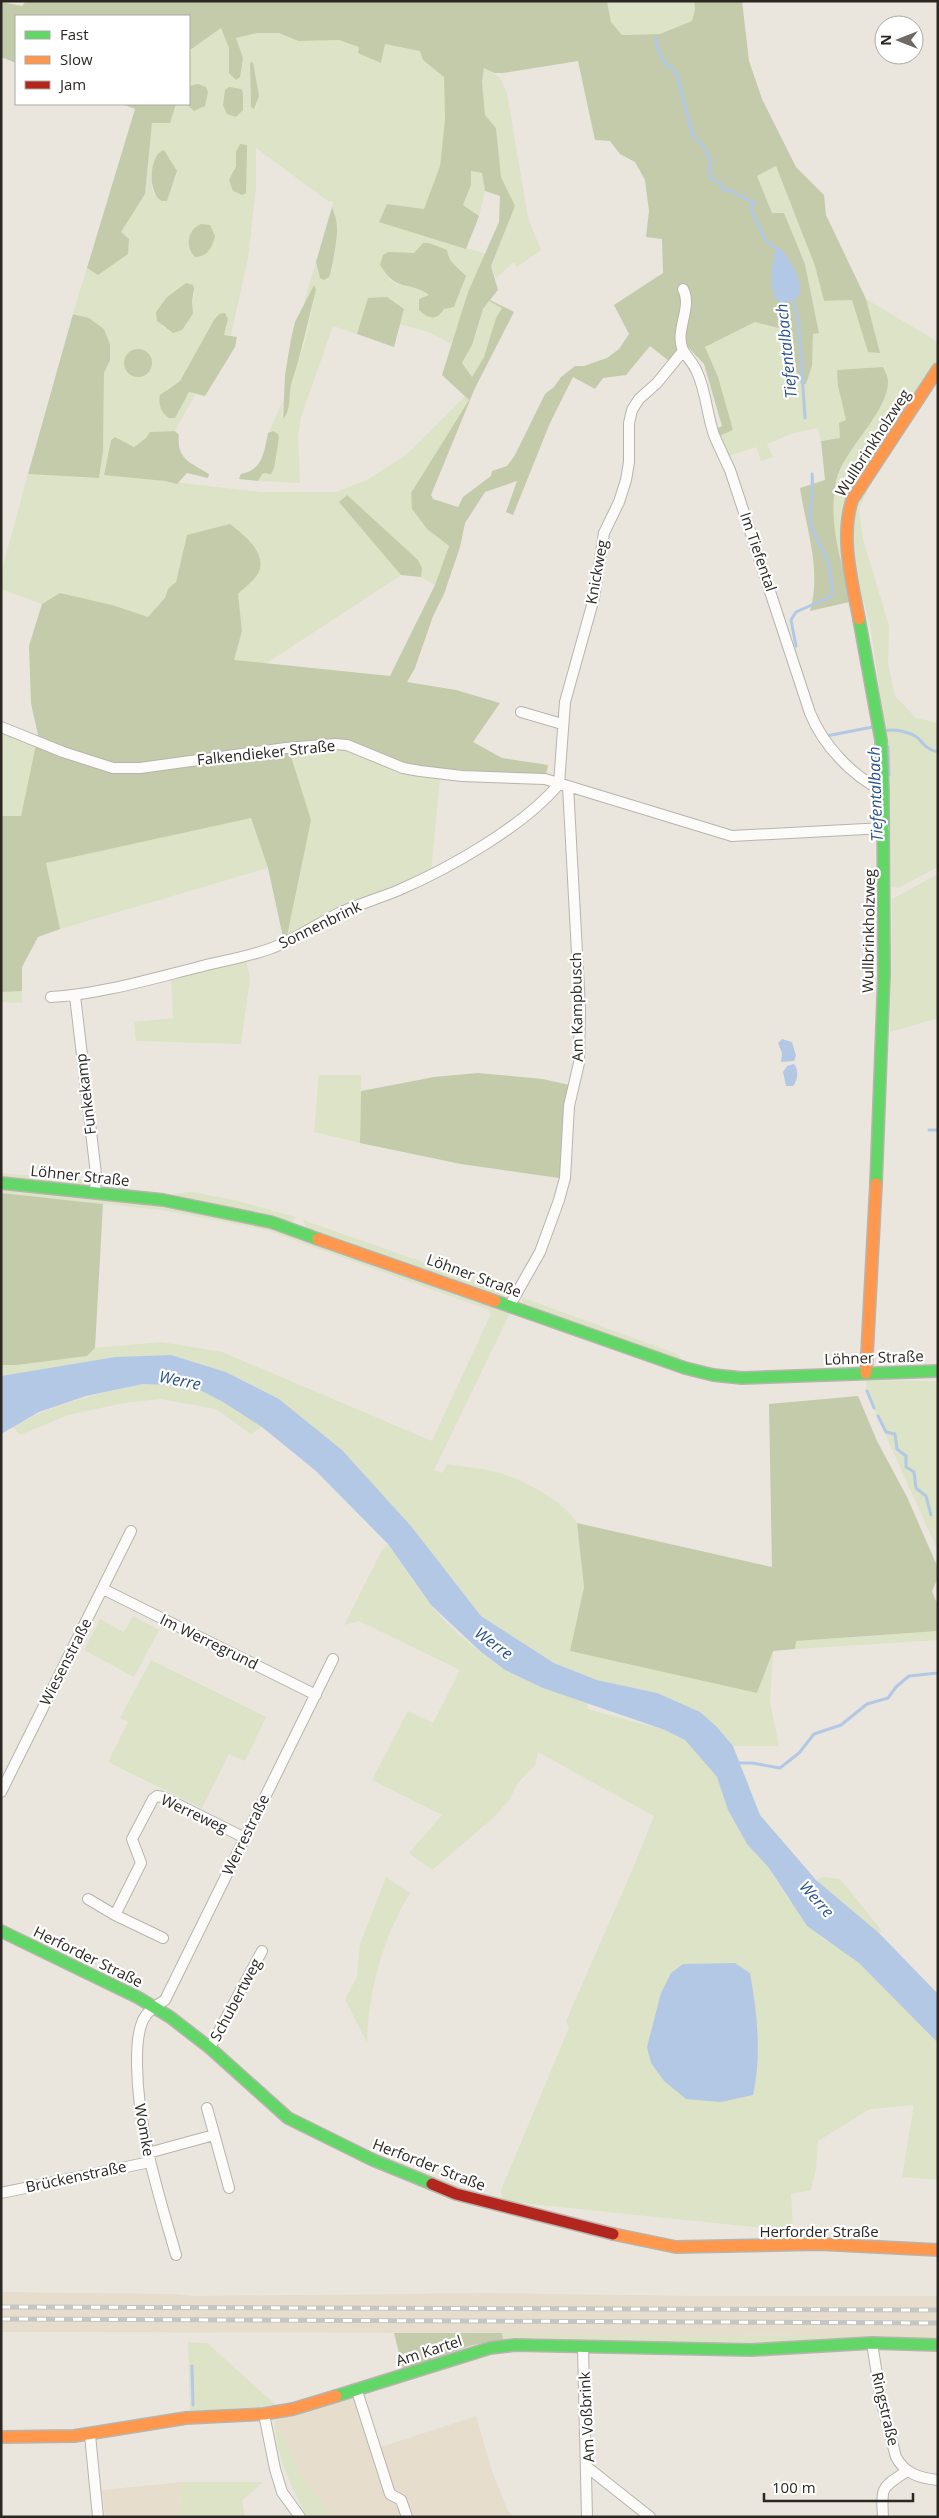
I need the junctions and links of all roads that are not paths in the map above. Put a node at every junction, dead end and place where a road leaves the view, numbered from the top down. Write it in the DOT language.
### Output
graph roads {
  1 [pos="683,289"];
  2 [pos="683,351"];
  3 [pos="938,369"];
  4 [pos="521,712"];
  5 [pos="562,724"];
  6 [pos="1,728"];
  7 [pos="563,785"];
  8 [pos="884,791"];
  9 [pos="884,828"];
  10 [pos="75,996"];
  11 [pos="51,997"];
  12 [pos="1,1183"];
  13 [pos="95,1192"];
  14 [pos="510,1305"];
  15 [pos="938,1371"];
  16 [pos="866,1373"];
  17 [pos="131,1532"];
  18 [pos="102,1589"];
  19 [pos="333,1659"];
  20 [pos="316,1695"];
  21 [pos="1,1792"];
  22 [pos="245,1838"];
  23 [pos="88,1899"];
  24 [pos="114,1915"];
  25 [pos="1,1931"];
  26 [pos="163,1938"];
  27 [pos="262,1952"];
  28 [pos="155,2007"];
  29 [pos="210,2048"];
  30 [pos="207,2108"];
  31 [pos="214,2136"];
  32 [pos="149,2157"];
  33 [pos="229,2188"];
  34 [pos="1,2193"];
  35 [pos="938,2250"];
  36 [pos="176,2255"];
  37 [pos="872,2343"];
  38 [pos="938,2345"];
  39 [pos="583,2348"];
  40 [pos="356,2390"];
  41 [pos="264,2414"];
  42 [pos="90,2434"];
  43 [pos="1,2437"];
  44 [pos="587,2467"];
  45 [pos="907,2471"];
  46 [pos="938,2480"];
  47 [pos="98,2517"];
  48 [pos="300,2517"];
  49 [pos="407,2517"];
  50 [pos="587,2517"];
  51 [pos="650,2517"];
  52 [pos="883,2517"];
  1 -- 2 [label="street"];
  2 -- 5 [label="street, Knickweg"];
  2 -- 8 [label="street, Im Tiefental"];
  3 -- 8 [label="street, Wullbrinkholzweg"];
  4 -- 5 [label="street"];
  5 -- 7 [label="street, Knickweg"];
  6 -- 7 [label="street, Falkendieker Straße"];
  7 -- 9 [label="street, Falkendieker Straße"];
  7 -- 10 [label="street, Sonnenbrink"];
  7 -- 14 [label="street, Am Kampbusch"];
  8 -- 9 [label="street, Wullbrinkholzweg"];
  9 -- 16 [label="street, Wullbrinkholzweg"];
  10 -- 11 [label="street, Sonnenbrink"];
  10 -- 13 [label="street, Funkekamp"];
  12 -- 13 [label="street, Löhner Straße"];
  13 -- 14 [label="street, Löhner Straße"];
  14 -- 16 [label="street, Löhner Straße"];
  15 -- 16 [label="street, Löhner Straße"];
  17 -- 18 [label="street, Wiesenstraße"];
  18 -- 20 [label="street, Im Werregrund"];
  18 -- 21 [label="street, Wiesenstraße"];
  19 -- 20 [label="street, Werrestraße"];
  20 -- 22 [label="street, Werrestraße"];
  22 -- 24 [label="street, Werreweg"];
  22 -- 28 [label="street, Werrestraße"];
  23 -- 24 [label="street"];
  24 -- 26 [label="street"];
  25 -- 28 [label="street, Herforder Straße"];
  27 -- 29 [label="street, Schubertweg"];
  28 -- 29 [label="street, Herforder Straße"];
  28 -- 32 [label="street, Womke"];
  29 -- 35 [label="street, Herforder Straße"];
  30 -- 31 [label="street"];
  31 -- 32 [label="street, Brückenstraße"];
  31 -- 33 [label="street"];
  32 -- 34 [label="street, Brückenstraße"];
  32 -- 36 [label="street, Womke"];
  37 -- 38 [label="street, Am Kartel"];
  37 -- 39 [label="street, Am Kartel"];
  37 -- 45 [label="street, Ringstraße"];
  39 -- 40 [label="street, Am Kartel"];
  39 -- 44 [label="street, Am Voßbrink"];
  40 -- 41 [label="street, Am Kartel"];
  40 -- 49 [label="street"];
  41 -- 42 [label="street, Am Kartel"];
  41 -- 48 [label="street"];
  42 -- 43 [label="street, Am Kartel"];
  42 -- 47 [label="street"];
  44 -- 50 [label="street"];
  44 -- 51 [label="street, Am Voßbrink"];
  45 -- 46 [label="street"];
  45 -- 52 [label="street"];
}
